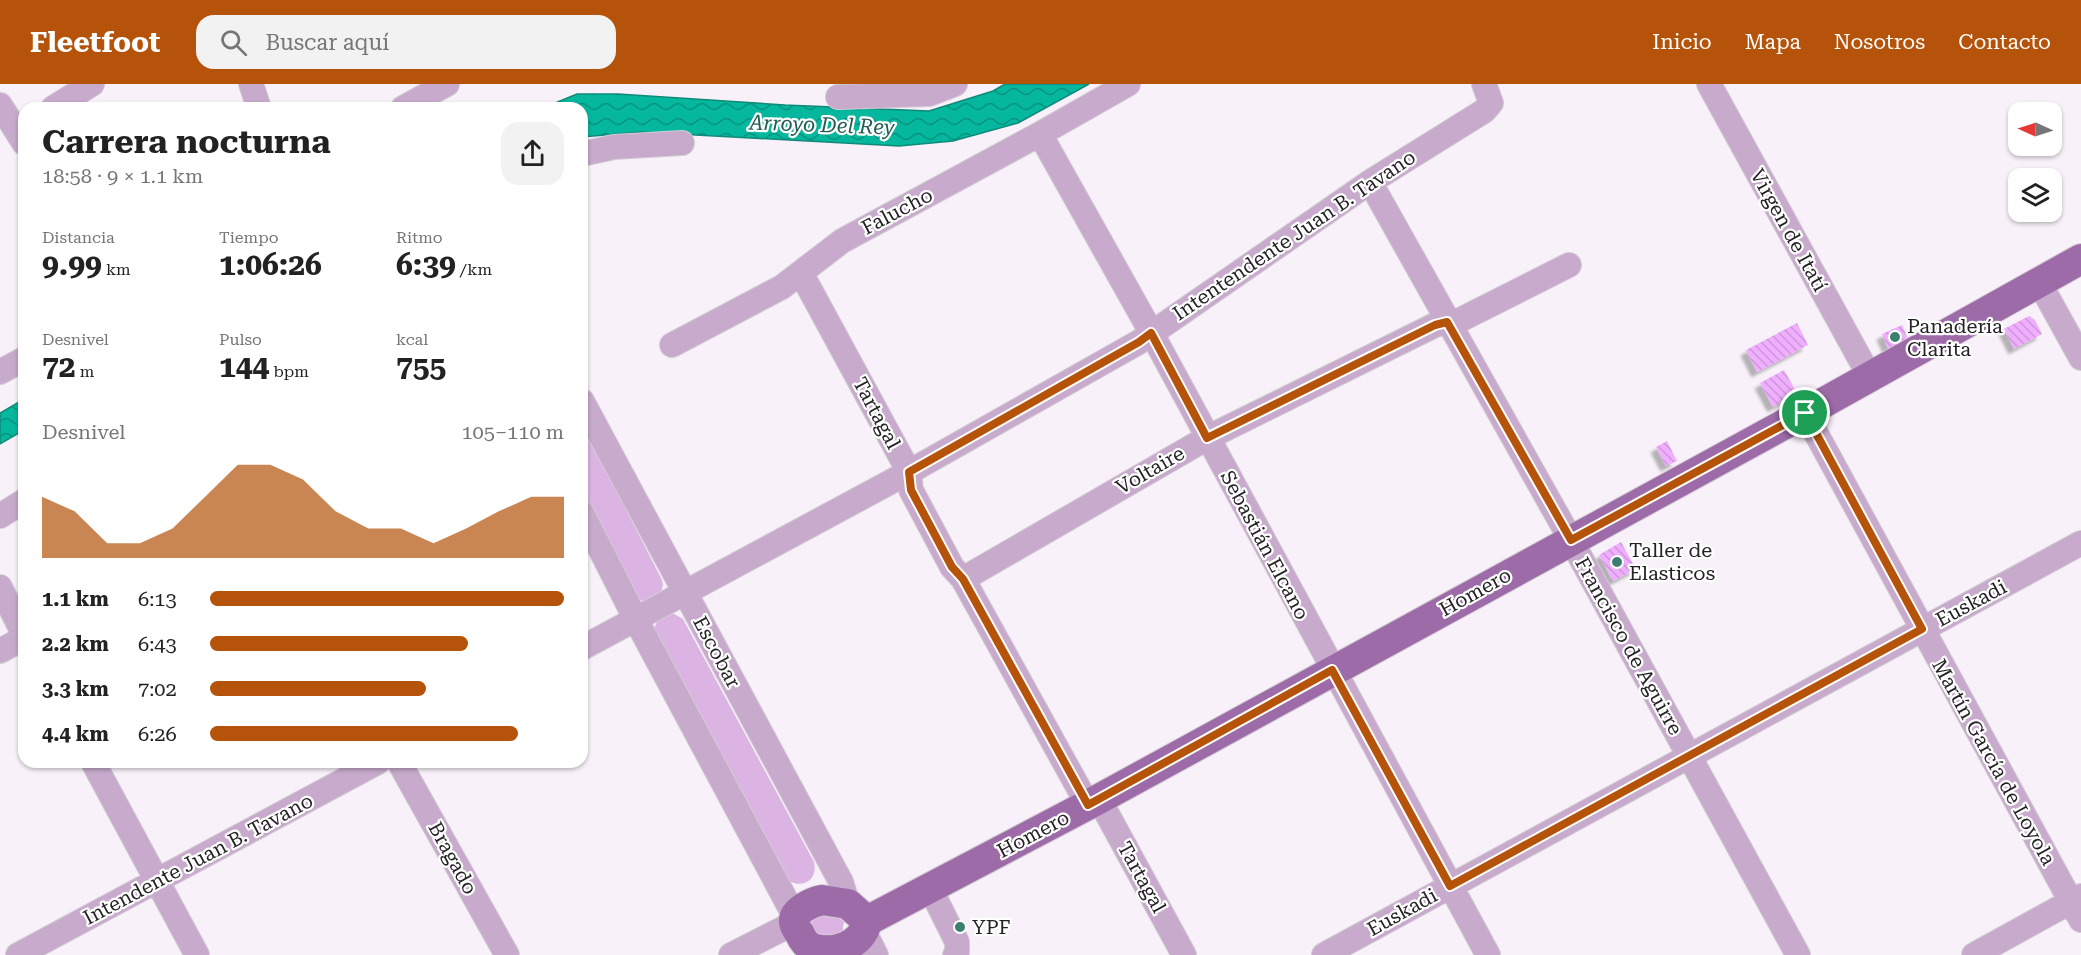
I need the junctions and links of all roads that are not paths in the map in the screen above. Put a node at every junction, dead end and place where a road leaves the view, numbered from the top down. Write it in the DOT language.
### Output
graph roads {
  1 [pos="92,84"];
  2 [pos="251,84"];
  3 [pos="955,84"];
  4 [pos="1128,84"];
  5 [pos="1709,84"];
  6 [pos="434,92"];
  7 [pos="1487,93"];
  8 [pos="838,97"];
  9 [pos="63,102"];
  10 [pos="258,102"];
  11 [pos="415,102"];
  12 [pos="0,105"];
  13 [pos="18,129"];
  14 [pos="1040,134"];
  15 [pos="682,143"];
  16 [pos="588,153"];
  17 [pos="1370,182"];
  18 [pos="2081,259"];
  19 [pos="1569,265"];
  20 [pos="801,273"];
  21 [pos="2039,282"];
  22 [pos="1447,322"];
  23 [pos="1151,333"];
  24 [pos="672,345"];
  25 [pos="2081,358"];
  26 [pos="18,362"];
  27 [pos="0,372"];
  28 [pos="1870,376"];
  29 [pos="588,412"];
  30 [pos="1805,413"];
  31 [pos="1207,438"];
  32 [pos="909,472"];
  33 [pos="18,505"];
  34 [pos="0,516"];
  35 [pos="588,525"];
  36 [pos="1571,540"];
  37 [pos="2081,543"];
  38 [pos="963,579"];
  39 [pos="0,587"];
  40 [pos="686,593"];
  41 [pos="635,618"];
  42 [pos="18,624"];
  43 [pos="1922,629"];
  44 [pos="18,640"];
  45 [pos="588,645"];
  46 [pos="0,651"];
  47 [pos="1332,670"];
  48 [pos="1689,757"];
  49 [pos="96,768"];
  50 [pos="367,768"];
  51 [pos="402,768"];
  52 [pos="1093,802"];
  53 [pos="157,881"];
  54 [pos="1450,886"];
  55 [pos="930,888"];
  56 [pos="2077,906"];
  57 [pos="794,920"];
  58 [pos="864,928"];
  59 [pos="814,952"];
  60 [pos="18,955"];
  61 [pos="197,955"];
  62 [pos="507,955"];
  63 [pos="731,955"];
  64 [pos="955,955"];
  65 [pos="1184,955"];
  66 [pos="1324,955"];
  67 [pos="1488,955"];
  68 [pos="1798,955"];
  69 [pos="1974,955"];
  1 -- 9 [label="street"];
  2 -- 10 [label="street"];
  3 -- 8 [label="street"];
  4 -- 14 [label="street, Falucho"];
  5 -- 28 [label="street, Virgen de Itatí"];
  6 -- 11 [label="street"];
  7 -- 17 [label="street, Intentendente Juan B. Tavano"];
  12 -- 13 [label="street"];
  14 -- 20 [label="street, Falucho"];
  14 -- 23 [label="street, Sebastián Elcano"];
  15 -- 16 [label="street"];
  17 -- 22 [label="street, Francisco de Aguirre"];
  17 -- 23 [label="street, Intentendente Juan B. Tavano"];
  18 -- 21 [label="main road, Homero"];
  19 -- 22 [label="street, Voltaire"];
  20 -- 24 [label="street, Falucho"];
  20 -- 32 [label="street, Tartagal"];
  21 -- 25 [label="street"];
  21 -- 28 [label="main road, Homero"];
  22 -- 31 [label="street, Voltaire"];
  22 -- 36 [label="street, Francisco de Aguirre"];
  23 -- 31 [label="street, Sebastián Elcano"];
  23 -- 32 [label="street, Intentendente Juan B. Tavano"];
  26 -- 27 [label="street"];
  28 -- 30 [label="main road, Homero"];
  29 -- 40 [label="street, Escobar"];
  30 -- 36 [label="main road, Homero"];
  30 -- 43 [label="street, Martín García de Loyola"];
  31 -- 38 [label="street, Voltaire"];
  31 -- 47 [label="street, Sebastián Elcano"];
  32 -- 38 [label="street, Tartagal"];
  32 -- 40 [label="street, Intentendente Juan B. Tavano"];
  33 -- 34 [label="street"];
  35 -- 41 [label="street"];
  36 -- 47 [label="main road, Homero"];
  36 -- 48 [label="street, Francisco de Aguirre"];
  37 -- 43 [label="street, Euskadi"];
  38 -- 52 [label="street, Tartagal"];
  39 -- 42 [label="street"];
  40 -- 41 [label="street"];
  40 -- 58 [label="street, Escobar"];
  41 -- 45 [label="street"];
  41 -- 57 [label="street"];
  43 -- 48 [label="street, Euskadi"];
  43 -- 56 [label="street, Martín García de Loyola"];
  44 -- 46 [label="street"];
  47 -- 52 [label="main road, Homero"];
  47 -- 54 [label="street, Sebastián Elcano"];
  48 -- 54 [label="street, Euskadi"];
  48 -- 68 [label="street, Francisco de Aguirre"];
  49 -- 53 [label="street"];
  50 -- 53 [label="street, Intendente Juan B. Tavano"];
  51 -- 62 [label="street, Bragado"];
  52 -- 55 [label="main road, Homero"];
  52 -- 65 [label="street, Tartagal"];
  53 -- 60 [label="street, Intendente Juan B. Tavano"];
  53 -- 61 [label="street"];
  54 -- 66 [label="street, Euskadi"];
  54 -- 67 [label="street, Sebastián Elcano"];
  55 -- 58 [label="main road, Homero"];
  55 -- 64 [label="street"];
  56 -- 69 [label="street"];
  57 -- 58 [label="main road"];
  57 -- 59 [label="main road"];
  57 -- 63 [label="street"];
  58 -- 59 [label="main road"];
}
